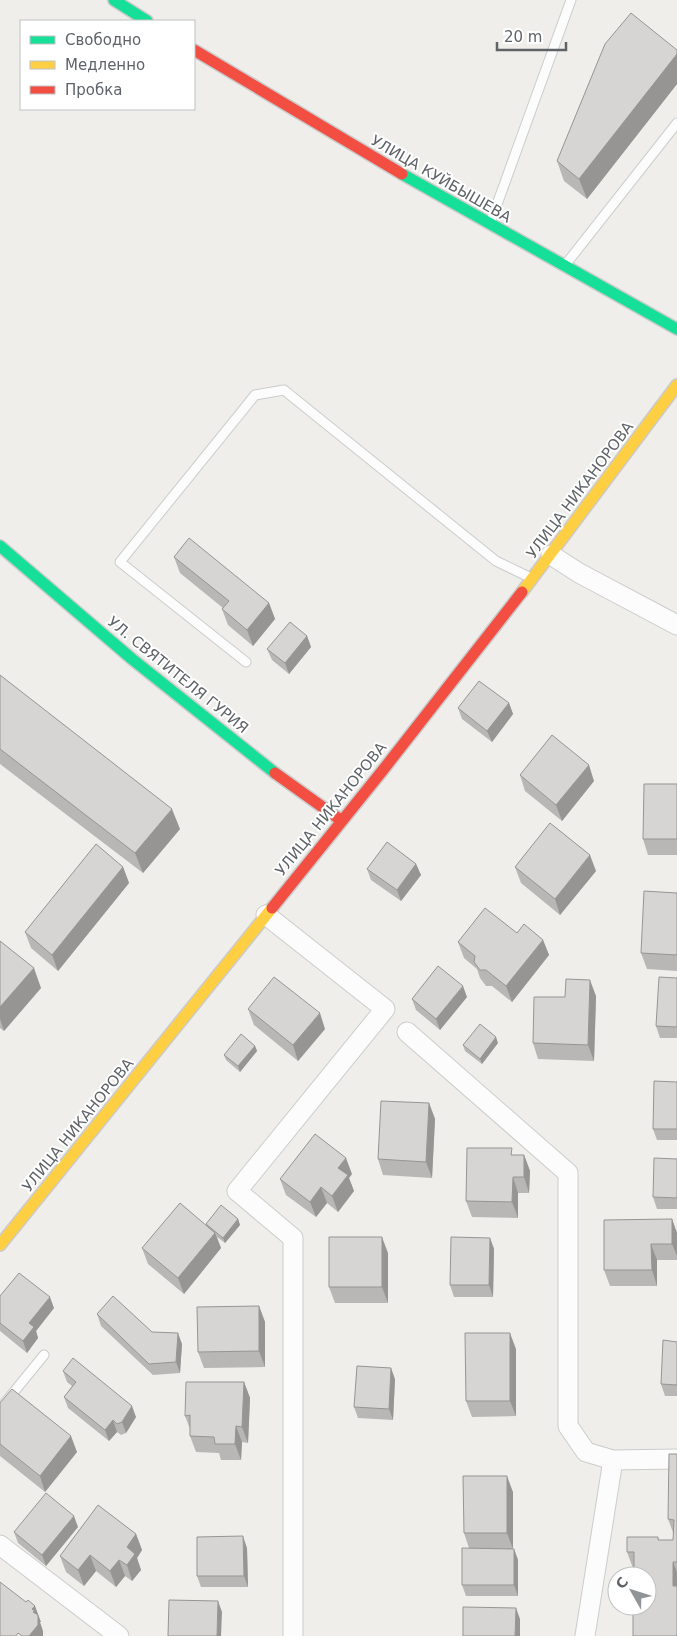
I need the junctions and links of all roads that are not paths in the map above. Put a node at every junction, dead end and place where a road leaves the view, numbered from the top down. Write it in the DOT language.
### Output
graph roads {
  1 [pos="114,0"];
  2 [pos="571,0"];
  3 [pos="145,20"];
  4 [pos="195,51"];
  5 [pos="677,123"];
  6 [pos="490,224"];
  7 [pos="565,266"];
  8 [pos="677,329"];
  9 [pos="677,385"];
  10 [pos="0,546"];
  11 [pos="551,555"];
  12 [pos="533,578"];
  13 [pos="677,625"];
  14 [pos="246,662"];
  15 [pos="342,821"];
  16 [pos="266,915"];
  17 [pos="406,1032"];
  18 [pos="0,1246"];
  19 [pos="44,1355"];
  20 [pos="0,1409"];
  21 [pos="677,1459"];
  22 [pos="613,1460"];
  23 [pos="0,1546"];
  24 [pos="119,1636"];
  25 [pos="293,1636"];
  26 [pos="585,1636"];
  1 -- 3 [label="street"];
  2 -- 6 [label="lane"];
  4 -- 6 [label="street, УЛИЦА КУЙБЫШЕВА"];
  5 -- 7 [label="lane"];
  6 -- 7 [label="street, УЛИЦА КУЙБЫШЕВА"];
  7 -- 8 [label="street, УЛИЦА КУЙБЫШЕВА"];
  9 -- 11 [label="street, УЛИЦА НИКАНОРОВА"];
  10 -- 15 [label="street, УЛ. СВЯТИТЕЛЯ ГУРИЯ"];
  11 -- 12 [label="street, УЛИЦА НИКАНОРОВА"];
  11 -- 13 [label="street"];
  12 -- 14 [label="lane"];
  12 -- 15 [label="street, УЛИЦА НИКАНОРОВА"];
  15 -- 16 [label="street, УЛИЦА НИКАНОРОВА"];
  16 -- 18 [label="street, УЛИЦА НИКАНОРОВА"];
  16 -- 25 [label="street"];
  17 -- 22 [label="street"];
  19 -- 20 [label="lane"];
  21 -- 22 [label="street"];
  22 -- 26 [label="street"];
  23 -- 24 [label="street"];
}
